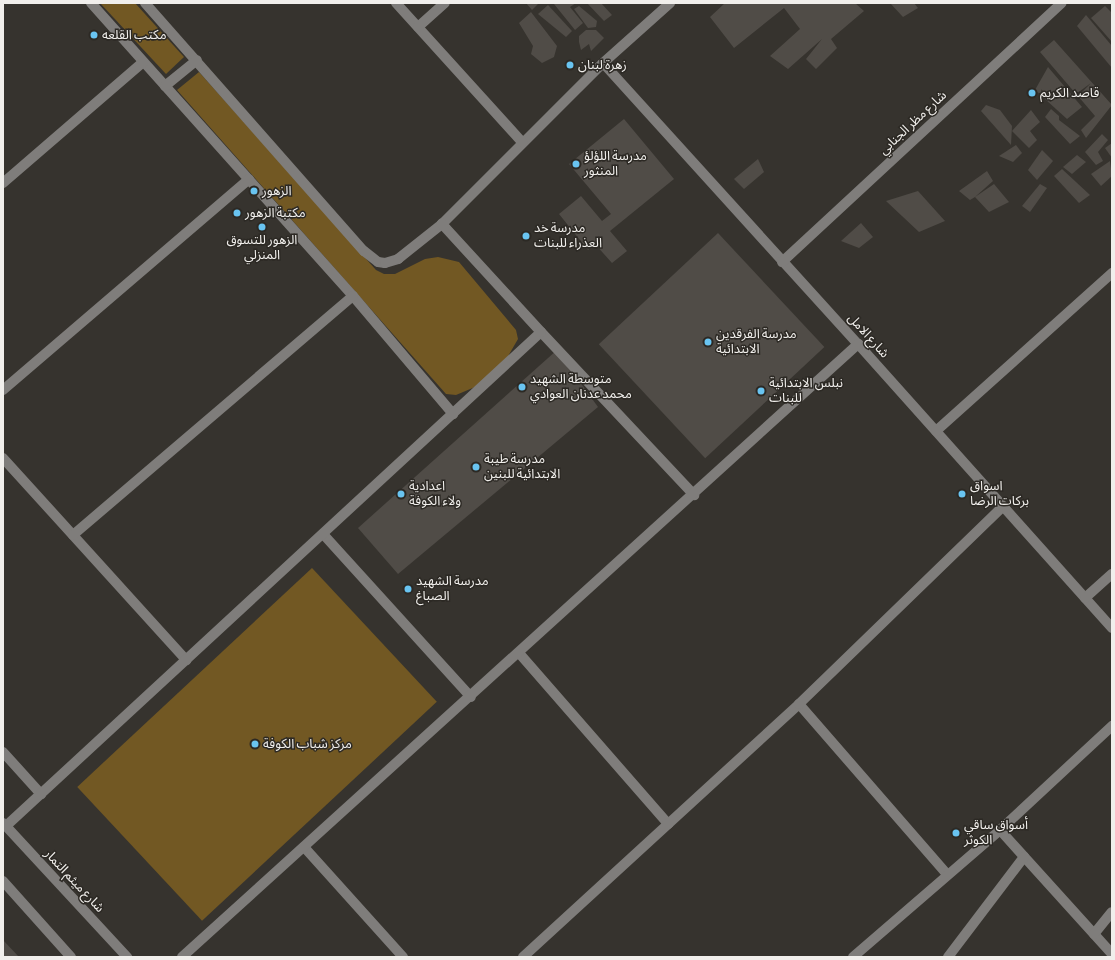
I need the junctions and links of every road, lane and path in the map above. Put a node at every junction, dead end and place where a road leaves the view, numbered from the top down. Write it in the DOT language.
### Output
graph roads {
  1 [pos="91,3"];
  2 [pos="145,3"];
  3 [pos="396,3"];
  4 [pos="445,3"];
  5 [pos="670,3"];
  6 [pos="1062,3"];
  7 [pos="418,27"];
  8 [pos="197,60"];
  9 [pos="143,62"];
  10 [pos="603,63"];
  11 [pos="165,86"];
  12 [pos="522,142"];
  13 [pos="249,179"];
  14 [pos="3,183"];
  15 [pos="442,224"];
  16 [pos="782,262"];
  17 [pos="1112,273"];
  18 [pos="353,296"];
  19 [pos="541,332"];
  20 [pos="858,344"];
  21 [pos="3,390"];
  22 [pos="453,414"];
  23 [pos="936,431"];
  24 [pos="3,458"];
  25 [pos="694,494"];
  26 [pos="1003,506"];
  27 [pos="323,534"];
  28 [pos="72,535"];
  29 [pos="1112,574"];
  30 [pos="1085,598"];
  31 [pos="1112,628"];
  32 [pos="520,653"];
  33 [pos="186,660"];
  34 [pos="471,697"];
  35 [pos="799,704"];
  36 [pos="1112,726"];
  37 [pos="3,752"];
  38 [pos="41,794"];
  39 [pos="668,824"];
  40 [pos="5,825"];
  41 [pos="1000,830"];
  42 [pos="304,847"];
  43 [pos="1024,857"];
  44 [pos="947,874"];
  45 [pos="3,882"];
  46 [pos="1112,912"];
  47 [pos="1094,934"];
  48 [pos="1112,954"];
  49 [pos="71,957"];
  50 [pos="127,957"];
  51 [pos="182,957"];
  52 [pos="403,957"];
  53 [pos="524,957"];
  54 [pos="853,957"];
  55 [pos="948,957"];
  1 -- 9 [label="street"];
  2 -- 8 [label="street"];
  3 -- 7 [label="street"];
  4 -- 7 [label="street"];
  5 -- 10 [label="street"];
  6 -- 16 [label="street, شارع مظر الجنابي"];
  7 -- 12 [label="street"];
  8 -- 11 [label="street"];
  8 -- 15 [label="street"];
  9 -- 11 [label="street"];
  9 -- 14 [label="street"];
  10 -- 12 [label="street"];
  10 -- 16 [label="street, شارع الامل"];
  11 -- 13 [label="street"];
  12 -- 15 [label="street"];
  13 -- 18 [label="street"];
  13 -- 21 [label="street"];
  15 -- 19 [label="street"];
  16 -- 20 [label="street, شارع الامل"];
  17 -- 23 [label="street"];
  18 -- 22 [label="street"];
  18 -- 28 [label="street"];
  19 -- 22 [label="street"];
  19 -- 25 [label="street"];
  20 -- 23 [label="street, شارع الامل"];
  20 -- 25 [label="street"];
  22 -- 27 [label="street"];
  23 -- 26 [label="street, شارع الامل"];
  24 -- 28 [label="street"];
  25 -- 32 [label="street"];
  26 -- 30 [label="street, شارع الامل"];
  26 -- 35 [label="street"];
  27 -- 33 [label="street"];
  27 -- 34 [label="street"];
  28 -- 33 [label="street"];
  29 -- 30 [label="street"];
  30 -- 31 [label="street, شارع الامل"];
  32 -- 34 [label="street"];
  32 -- 39 [label="street"];
  33 -- 38 [label="street"];
  34 -- 42 [label="street"];
  35 -- 39 [label="street"];
  35 -- 44 [label="street"];
  36 -- 41 [label="street"];
  37 -- 38 [label="street"];
  38 -- 40 [label="street"];
  39 -- 53 [label="street"];
  40 -- 50 [label="street, شارع ميثم التمار"];
  41 -- 43 [label="street"];
  41 -- 44 [label="street"];
  42 -- 51 [label="street"];
  42 -- 52 [label="street"];
  43 -- 47 [label="street"];
  43 -- 55 [label="street"];
  44 -- 54 [label="street"];
  45 -- 49 [label="street"];
  46 -- 47 [label="street"];
  47 -- 48 [label="street"];
}
